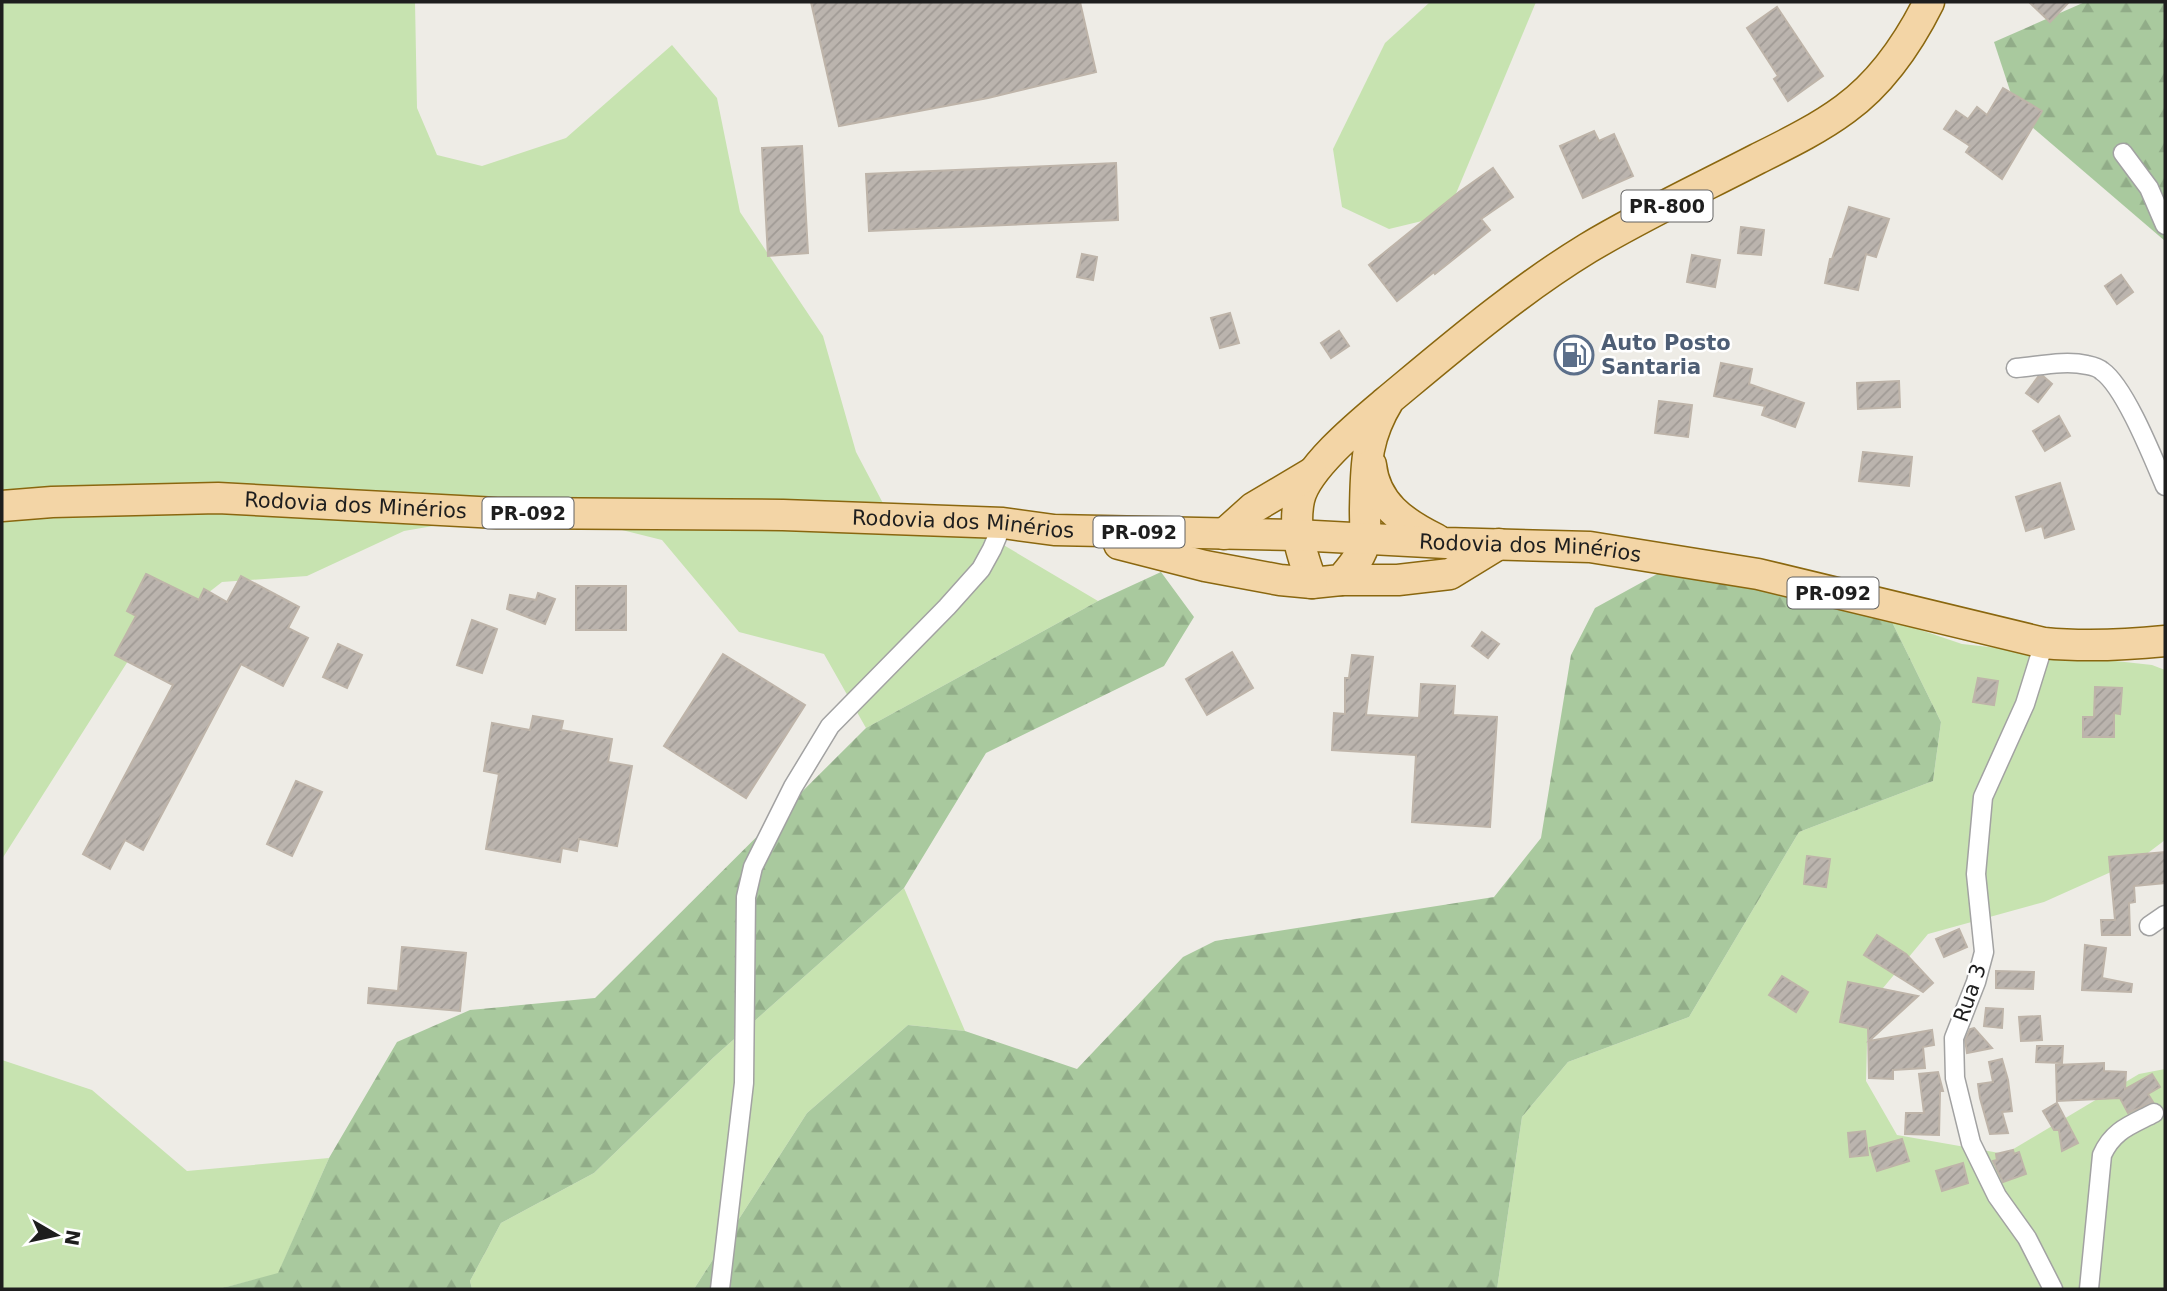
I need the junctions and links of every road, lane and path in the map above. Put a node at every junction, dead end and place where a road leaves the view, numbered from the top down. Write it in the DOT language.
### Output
graph roads {
  1 [pos="1929,2"];
  2 [pos="2123,153"];
  3 [pos="2165,225"];
  4 [pos="2016,368"];
  5 [pos="1389,400"];
  6 [pos="1368,443"];
  7 [pos="1315,471"];
  8 [pos="2165,485"];
  9 [pos="2,506"];
  10 [pos="1003,523"];
  11 [pos="1054,530"];
  12 [pos="1224,534"];
  13 [pos="1296,535"];
  14 [pos="1364,538"];
  15 [pos="1446,543"];
  16 [pos="1499,544"];
  17 [pos="1341,580"];
  18 [pos="1312,583"];
  19 [pos="2165,641"];
  20 [pos="2044,643"];
  21 [pos="2165,915"];
  22 [pos="2149,926"];
  23 [pos="2154,1113"];
  24 [pos="720,1289"];
  25 [pos="2053,1289"];
  26 [pos="2089,1289"];
  1 -- 5 [label="main road, PR-800"];
  2 -- 3 [label="street"];
  4 -- 8 [label="street"];
  5 -- 6 [label="main road, PR-800"];
  5 -- 7 [label="main road, PR-800"];
  6 -- 14 [label="main road, PR-800"];
  6 -- 15 [label="main road"];
  7 -- 12 [label="main road"];
  7 -- 13 [label="main road, PR-800"];
  9 -- 10 [label="main road, Rodovia dos Minérios / PR-092"];
  10 -- 11 [label="main road, Rodovia dos Minérios / PR-092"];
  10 -- 24 [label="street"];
  11 -- 12 [label="main road, Rodovia dos Minérios / PR-092"];
  11 -- 18 [label="main road"];
  12 -- 13 [label="main road, Rodovia dos Minérios / PR-092"];
  13 -- 14 [label="main road, Rodovia dos Minérios / PR-092"];
  13 -- 18 [label="main road"];
  14 -- 15 [label="main road, Rodovia dos Minérios / PR-092"];
  14 -- 17 [label="main road"];
  15 -- 16 [label="main road, Rodovia dos Minérios / PR-092"];
  16 -- 17 [label="main road"];
  16 -- 20 [label="main road, Rodovia dos Minérios / PR-092"];
  17 -- 18 [label="main road"];
  19 -- 20 [label="main road, Rodovia dos Minérios / PR-092"];
  20 -- 25 [label="street, Rua 3"];
  21 -- 22 [label="street"];
  23 -- 26 [label="street"];
}
